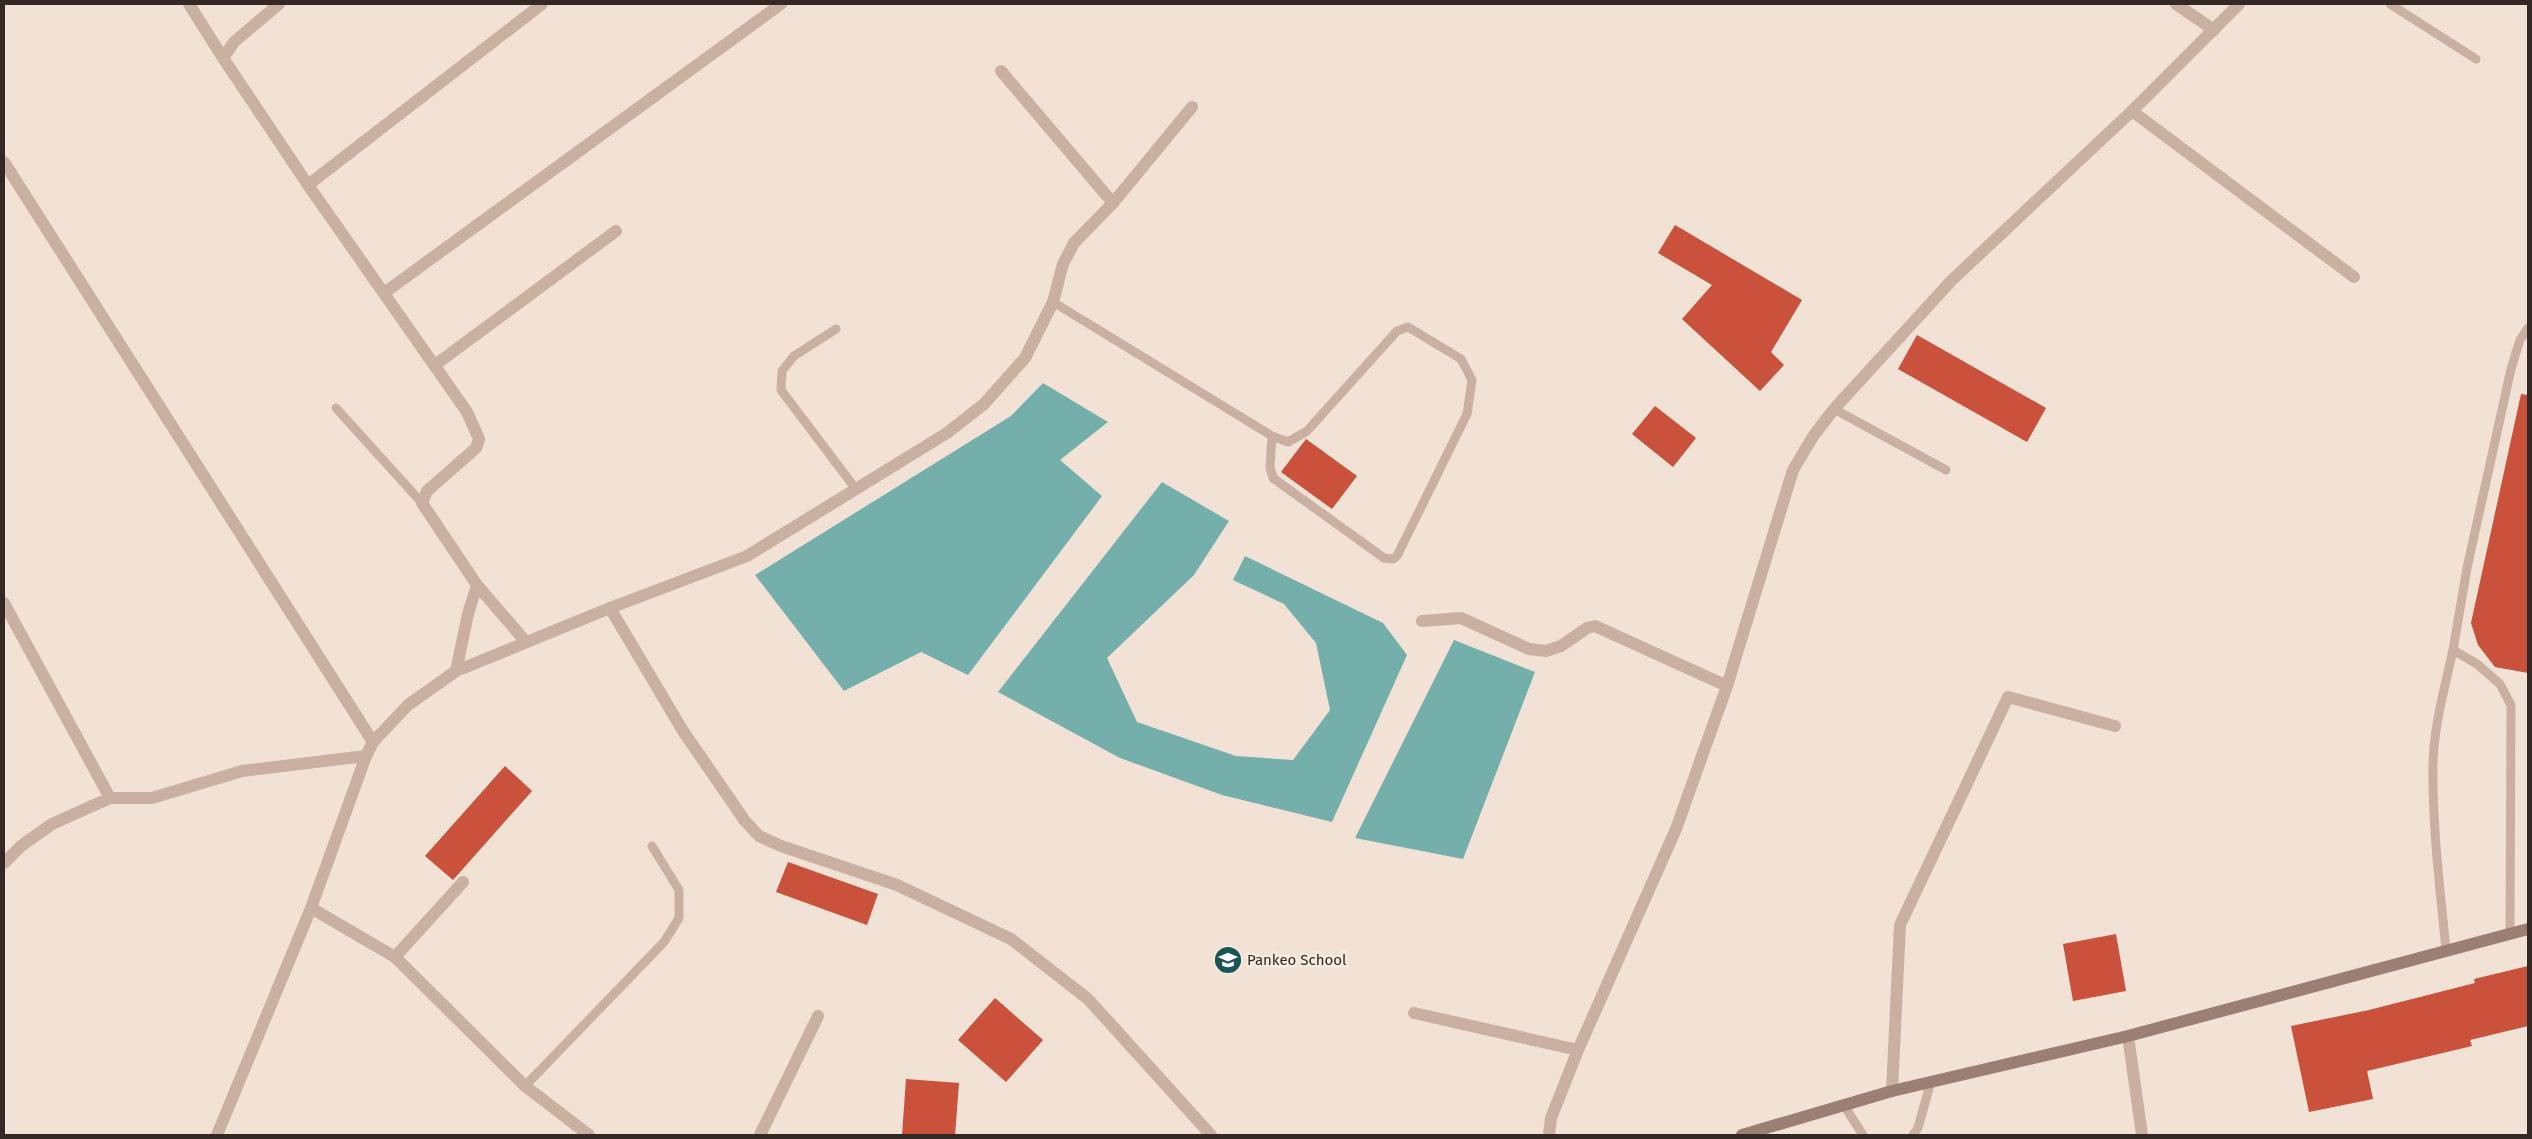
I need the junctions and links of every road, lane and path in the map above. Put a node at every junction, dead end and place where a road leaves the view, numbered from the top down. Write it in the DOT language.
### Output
graph roads {
  1 [pos="189,4"];
  2 [pos="279,4"];
  3 [pos="542,4"];
  4 [pos="781,4"];
  5 [pos="2176,4"];
  6 [pos="2239,4"];
  7 [pos="2390,4"];
  8 [pos="2214,30"];
  9 [pos="223,58"];
  10 [pos="2476,60"];
  11 [pos="1001,71"];
  12 [pos="1192,107"];
  13 [pos="2132,111"];
  14 [pos="4,162"];
  15 [pos="308,185"];
  16 [pos="1113,203"];
  17 [pos="616,231"];
  18 [pos="2354,277"];
  19 [pos="384,293"];
  20 [pos="1053,302"];
  21 [pos="2528,328"];
  22 [pos="836,329"];
  23 [pos="434,366"];
  24 [pos="336,408"];
  25 [pos="1834,409"];
  26 [pos="1272,436"];
  27 [pos="1946,470"];
  28 [pos="855,488"];
  29 [pos="422,503"];
  30 [pos="478,585"];
  31 [pos="4,602"];
  32 [pos="610,608"];
  33 [pos="1422,621"];
  34 [pos="526,642"];
  35 [pos="2453,650"];
  36 [pos="456,671"];
  37 [pos="1727,686"];
  38 [pos="2115,726"];
  39 [pos="373,742"];
  40 [pos="366,756"];
  41 [pos="110,798"];
  42 [pos="652,846"];
  43 [pos="4,864"];
  44 [pos="463,882"];
  45 [pos="311,908"];
  46 [pos="2528,928"];
  47 [pos="2510,934"];
  48 [pos="2446,950"];
  49 [pos="394,957"];
  50 [pos="1414,1013"];
  51 [pos="818,1016"];
  52 [pos="2128,1036"];
  53 [pos="1578,1050"];
  54 [pos="1931,1082"];
  55 [pos="525,1086"];
  56 [pos="1892,1091"];
  57 [pos="1844,1104"];
  58 [pos="216,1135"];
  59 [pos="589,1135"];
  60 [pos="760,1135"];
  61 [pos="1211,1135"];
  62 [pos="1549,1135"];
  63 [pos="1742,1135"];
  64 [pos="1863,1135"];
  65 [pos="1913,1135"];
  66 [pos="2142,1135"];
  1 -- 9 [label="street"];
  2 -- 9 [label="street"];
  3 -- 15 [label="street"];
  4 -- 19 [label="street"];
  5 -- 8 [label="street"];
  6 -- 8 [label="street"];
  7 -- 10 [label="lane"];
  8 -- 13 [label="street"];
  9 -- 15 [label="street"];
  11 -- 16 [label="street"];
  12 -- 16 [label="street"];
  13 -- 18 [label="street"];
  13 -- 25 [label="street"];
  14 -- 39 [label="street"];
  15 -- 19 [label="street"];
  16 -- 20 [label="street"];
  17 -- 23 [label="street"];
  19 -- 23 [label="street"];
  20 -- 26 [label="lane"];
  20 -- 28 [label="street"];
  21 -- 35 [label="lane"];
  22 -- 28 [label="lane"];
  23 -- 29 [label="street"];
  24 -- 29 [label="lane"];
  25 -- 27 [label="lane"];
  25 -- 37 [label="street"];
  26 -- 26 [label="lane"];
  28 -- 32 [label="street"];
  29 -- 30 [label="street"];
  30 -- 34 [label="street"];
  30 -- 36 [label="street"];
  31 -- 41 [label="street"];
  32 -- 34 [label="street"];
  32 -- 61 [label="street"];
  33 -- 37 [label="street"];
  34 -- 36 [label="street"];
  35 -- 47 [label="lane"];
  35 -- 48 [label="lane"];
  36 -- 39 [label="street"];
  37 -- 53 [label="street"];
  38 -- 56 [label="street"];
  39 -- 40 [label="street"];
  40 -- 41 [label="street"];
  40 -- 45 [label="street"];
  41 -- 43 [label="street"];
  42 -- 55 [label="lane"];
  44 -- 49 [label="street"];
  45 -- 49 [label="street"];
  45 -- 58 [label="street"];
  46 -- 47 [label="main road"];
  47 -- 48 [label="main road"];
  48 -- 52 [label="main road"];
  49 -- 55 [label="street"];
  50 -- 53 [label="street"];
  51 -- 60 [label="street"];
  52 -- 54 [label="main road"];
  52 -- 66 [label="street"];
  53 -- 62 [label="street"];
  54 -- 56 [label="main road"];
  54 -- 65 [label="lane"];
  55 -- 59 [label="street"];
  56 -- 57 [label="main road"];
  57 -- 63 [label="main road"];
  57 -- 64 [label="lane"];
}
